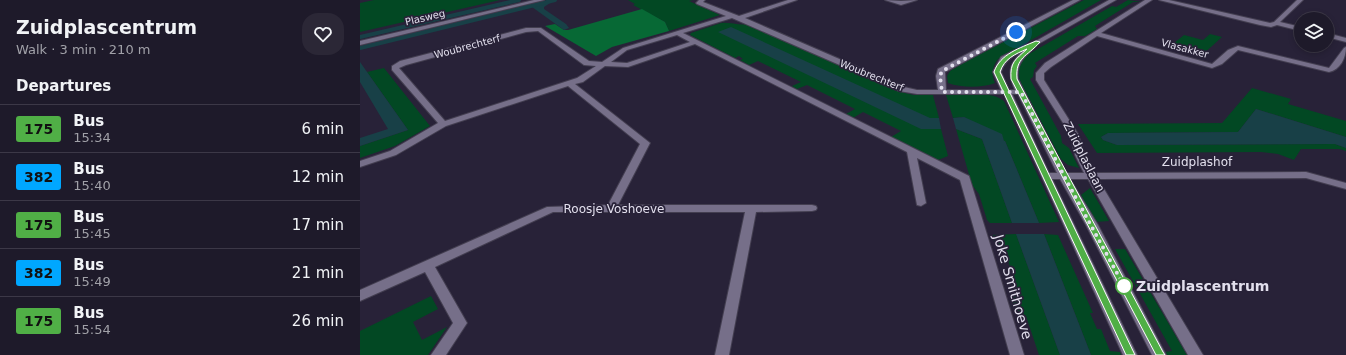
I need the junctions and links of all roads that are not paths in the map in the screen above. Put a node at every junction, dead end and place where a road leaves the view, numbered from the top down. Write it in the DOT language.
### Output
graph roads {
  1 [pos="541,0"];
  2 [pos="702,0"];
  3 [pos="794,0"];
  4 [pos="888,0"];
  5 [pos="914,0"];
  6 [pos="1077,0"];
  7 [pos="1113,0"];
  8 [pos="1149,0"];
  9 [pos="1162,0"];
  10 [pos="1300,0"];
  11 [pos="736,17"];
  12 [pos="1276,24"];
  13 [pos="1294,28"];
  14 [pos="678,33"];
  15 [pos="1096,34"];
  16 [pos="1334,37"];
  17 [pos="1346,40"];
  18 [pos="696,42"];
  19 [pos="1038,42"];
  20 [pos="360,43"];
  21 [pos="1346,49"];
  22 [pos="603,64"];
  23 [pos="569,83"];
  24 [pos="942,92"];
  25 [pos="1006,92"];
  26 [pos="1021,92"];
  27 [pos="443,124"];
  28 [pos="911,150"];
  29 [pos="360,164"];
  30 [pos="1046,176"];
  31 [pos="1064,176"];
  32 [pos="1092,176"];
  33 [pos="1346,186"];
  34 [pos="921,203"];
  35 [pos="611,208"];
  36 [pos="751,208"];
  37 [pos="812,208"];
  38 [pos="428,266"];
  39 [pos="360,296"];
  40 [pos="438,355"];
  41 [pos="722,355"];
  42 [pos="1017,355"];
  43 [pos="1130,355"];
  44 [pos="1160,355"];
  45 [pos="1196,355"];
  1 -- 20 [label="street, Plasweg"];
  2 -- 11 [label="street, Woubrechterf"];
  3 -- 11 [label="street"];
  4 -- 5 [label="street"];
  6 -- 24 [label="street"];
  7 -- 19 [label="street, Zuidplaslaan"];
  8 -- 15 [label="street, Zuidplaslaan"];
  9 -- 12 [label="street"];
  10 -- 12 [label="street"];
  11 -- 14 [label="street"];
  11 -- 24 [label="street, Woubrechterf"];
  12 -- 13 [label="street"];
  14 -- 18 [label="street"];
  14 -- 22 [label="street"];
  15 -- 21 [label="street, Vlasakker"];
  15 -- 32 [label="street, Zuidplaslaan"];
  16 -- 17 [label="street"];
  18 -- 22 [label="street, Woubrechterf"];
  18 -- 28 [label="street"];
  19 -- 25 [label="street, Zuidplaslaan"];
  19 -- 26 [label="street, Zuidplaslaan"];
  22 -- 23 [label="street"];
  22 -- 27 [label="street, Woubrechterf"];
  23 -- 27 [label="street"];
  23 -- 35 [label="street"];
  24 -- 25 [label="street, Woubrechterf"];
  25 -- 26 [label="street, Woubrechterf"];
  25 -- 30 [label="street, Zuidplaslaan"];
  26 -- 31 [label="street, Zuidplaslaan"];
  27 -- 29 [label="street"];
  28 -- 34 [label="street"];
  28 -- 42 [label="street, Joke Smithoeve"];
  30 -- 31 [label="street, Zuidplashof"];
  30 -- 43 [label="street, Zuidplaslaan"];
  31 -- 32 [label="street, Zuidplashof"];
  31 -- 44 [label="street, Zuidplaslaan"];
  32 -- 33 [label="street, Zuidplashof"];
  32 -- 45 [label="street, Zuidplaslaan"];
  35 -- 36 [label="street, Roosje Voshoeve"];
  35 -- 38 [label="street, Roosje Voshoeve"];
  36 -- 37 [label="street, Roosje Voshoeve"];
  36 -- 41 [label="street"];
  38 -- 39 [label="street, Roosje Voshoeve"];
  38 -- 40 [label="street"];
}
